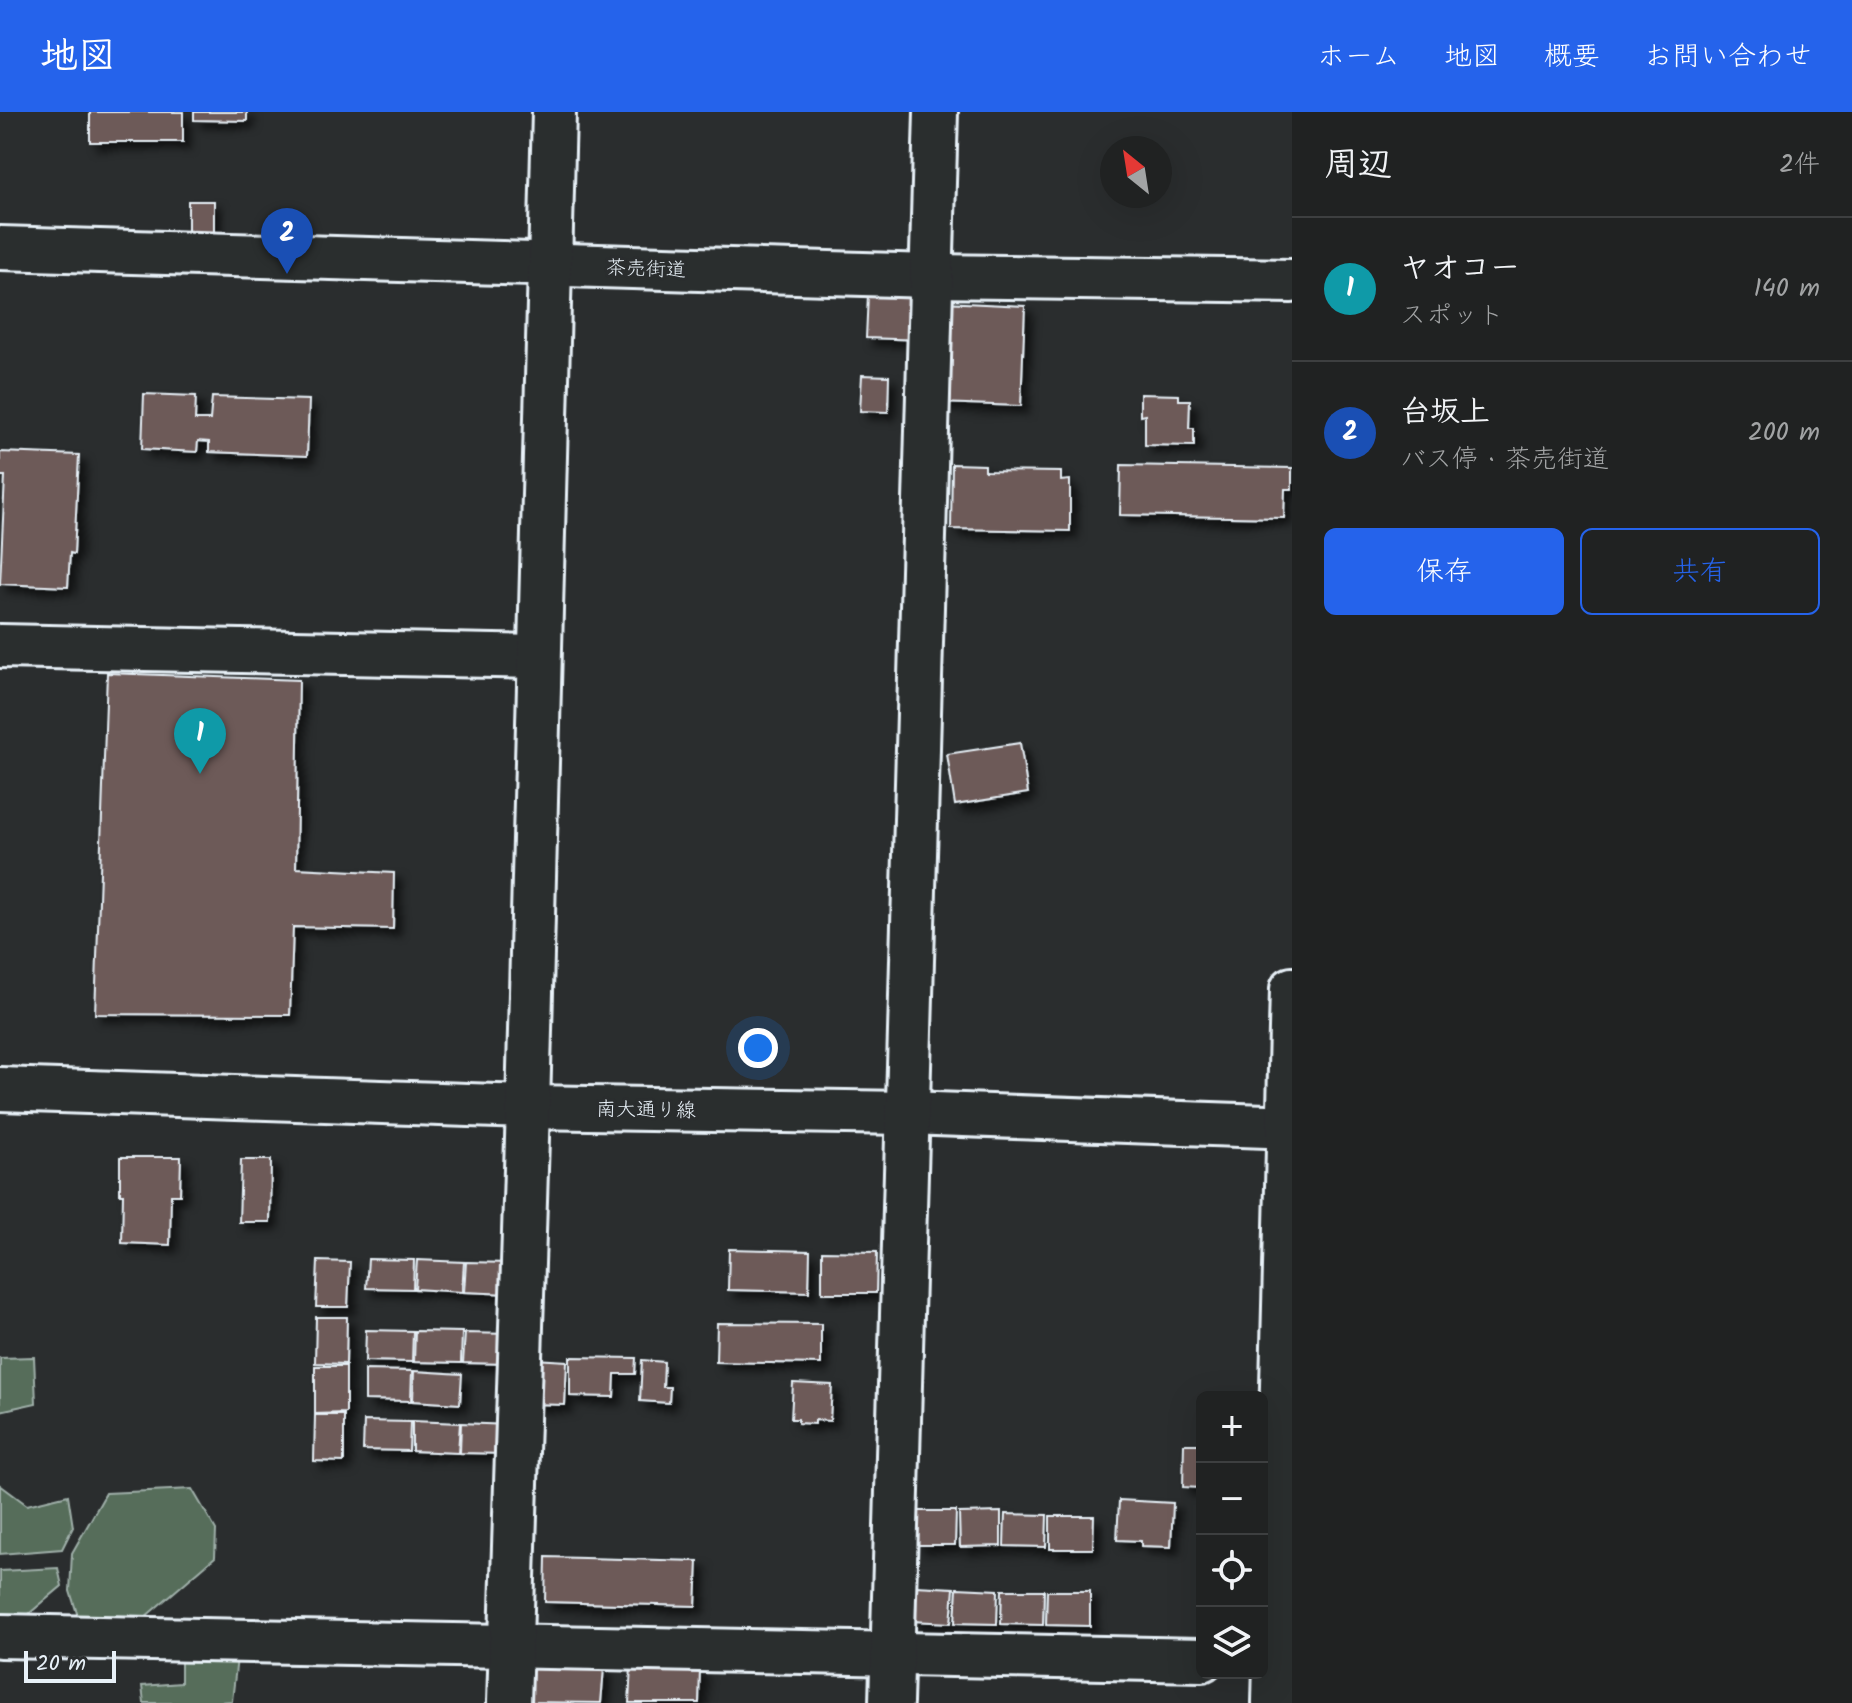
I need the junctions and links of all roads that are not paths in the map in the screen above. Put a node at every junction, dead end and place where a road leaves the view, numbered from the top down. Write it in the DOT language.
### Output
graph roads {
  1 [pos="554,112"];
  2 [pos="936,112"];
  3 [pos="0,248"];
  4 [pos="550,264"];
  5 [pos="931,276"];
  6 [pos="1292,281"];
  7 [pos="0,646"];
  8 [pos="539,657"];
  9 [pos="1292,989"];
  10 [pos="0,1089"];
  11 [pos="528,1107"];
  12 [pos="907,1113"];
  13 [pos="1290,1127"];
  14 [pos="0,1636"];
  15 [pos="511,1646"];
  16 [pos="892,1654"];
  17 [pos="1196,1660"];
  18 [pos="1276,1661"];
  19 [pos="509,1703"];
  20 [pos="891,1703"];
  21 [pos="1274,1703"];
  1 -- 4 [label="street"];
  2 -- 5 [label="street"];
  3 -- 4 [label="street, 茶売街道"];
  4 -- 5 [label="street, 茶売街道"];
  4 -- 8 [label="street"];
  5 -- 6 [label="street, 茶売街道"];
  5 -- 12 [label="street"];
  7 -- 8 [label="street"];
  8 -- 11 [label="street"];
  9 -- 13 [label="street"];
  10 -- 11 [label="street, 南大通り線"];
  11 -- 12 [label="street, 南大通り線"];
  11 -- 15 [label="street"];
  12 -- 13 [label="street, 南大通り線"];
  12 -- 16 [label="street"];
  13 -- 18 [label="street"];
  14 -- 15 [label="street"];
  15 -- 16 [label="street"];
  15 -- 19 [label="street"];
  16 -- 17 [label="street"];
  16 -- 20 [label="street"];
  18 -- 21 [label="street"];
}
